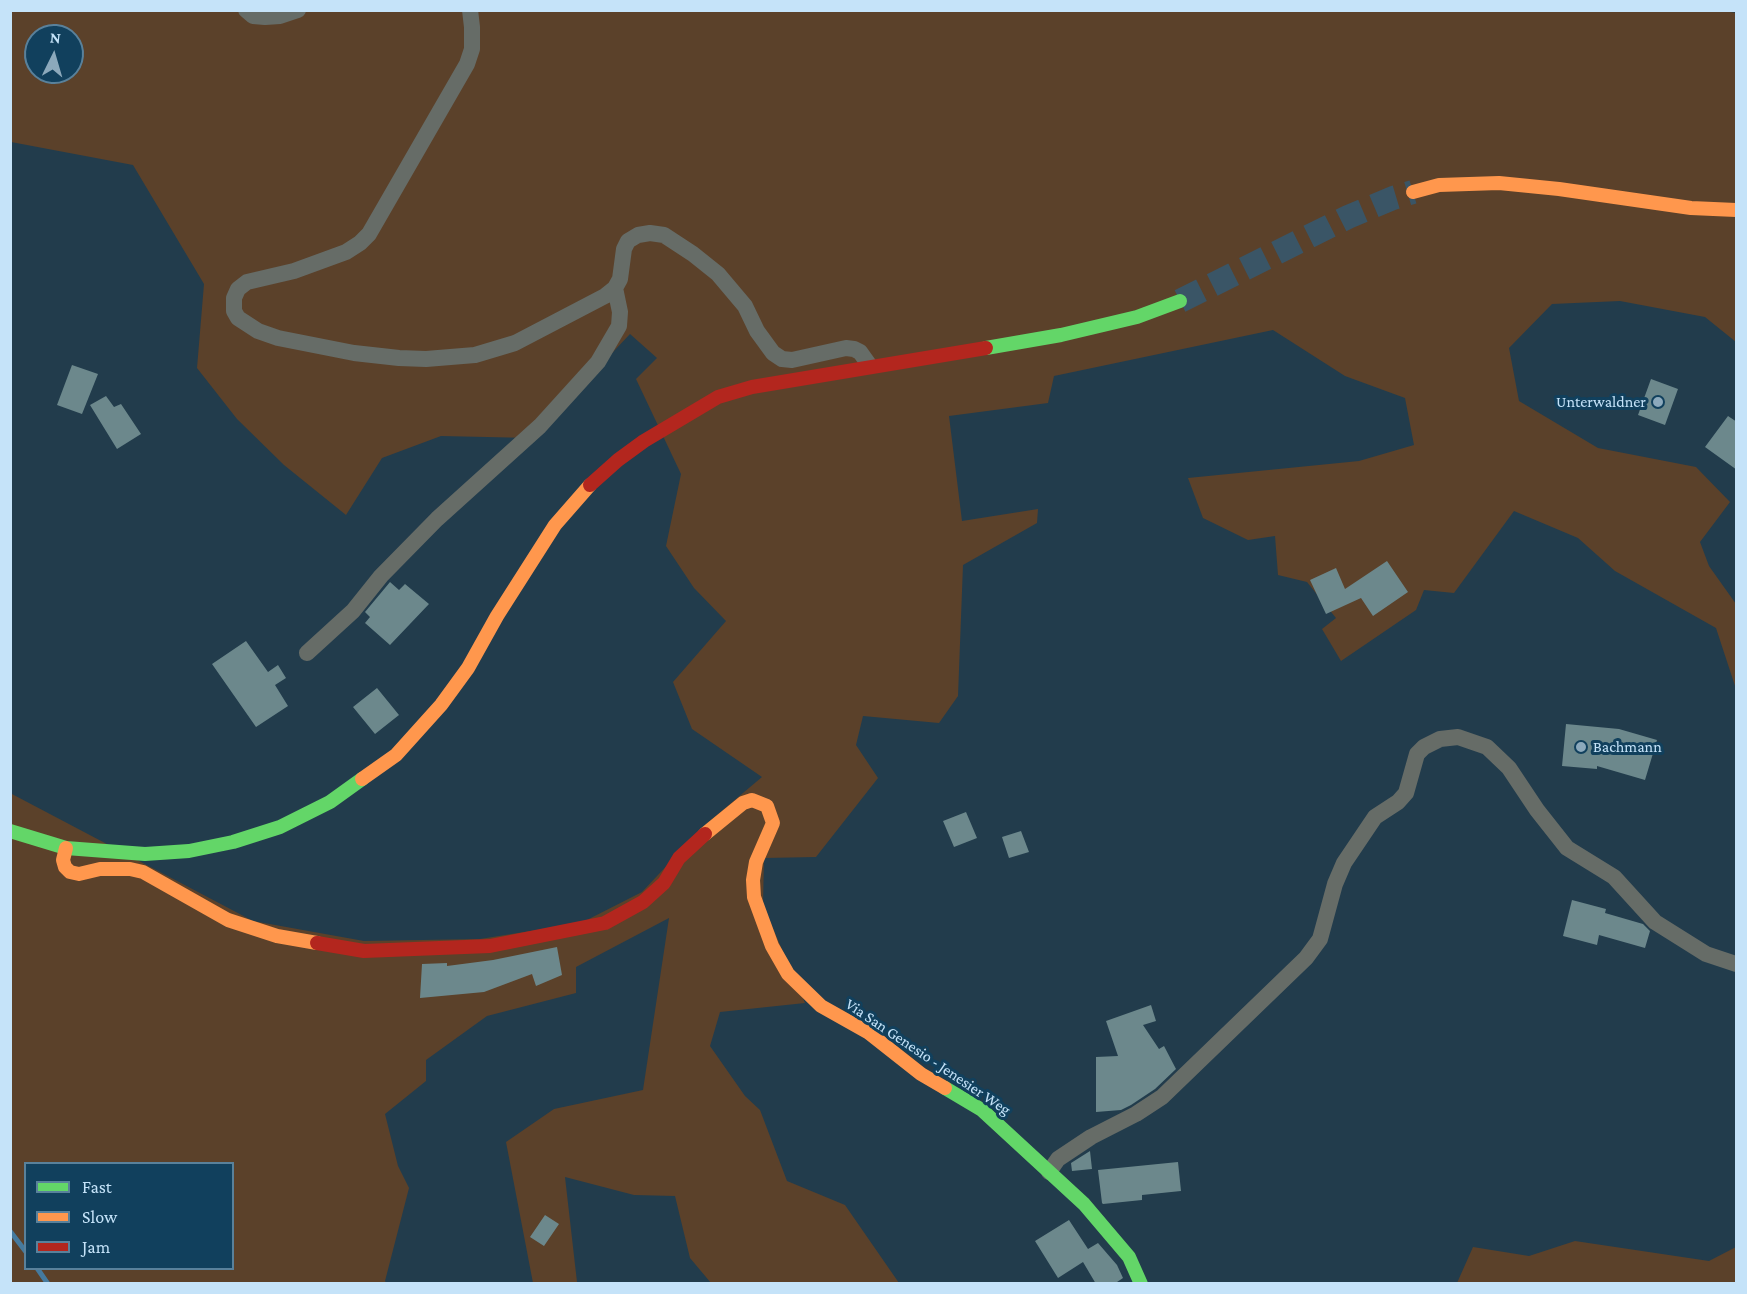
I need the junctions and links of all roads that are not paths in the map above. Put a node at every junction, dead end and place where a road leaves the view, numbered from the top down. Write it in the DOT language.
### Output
graph roads {
  1 [pos="246,10"];
  2 [pos="298,10"];
  3 [pos="470,10"];
  4 [pos="1413,192"];
  5 [pos="1737,210"];
  6 [pos="615,288"];
  7 [pos="1180,301"];
  8 [pos="870,366"];
  9 [pos="307,652"];
  10 [pos="10,831"];
  11 [pos="66,848"];
  12 [pos="1737,964"];
  13 [pos="1049,1172"];
  14 [pos="1141,1284"];
  1 -- 2 [label="street"];
  3 -- 6 [label="street"];
  4 -- 5 [label="main road"];
  6 -- 8 [label="street"];
  6 -- 9 [label="street"];
  7 -- 8 [label="main road"];
  8 -- 11 [label="main road"];
  10 -- 11 [label="main road"];
  11 -- 13 [label="main road, Via San Genesio - Jenesier Weg"];
  12 -- 13 [label="street"];
  13 -- 14 [label="main road, Via San Genesio - Jenesier Weg"];
}
